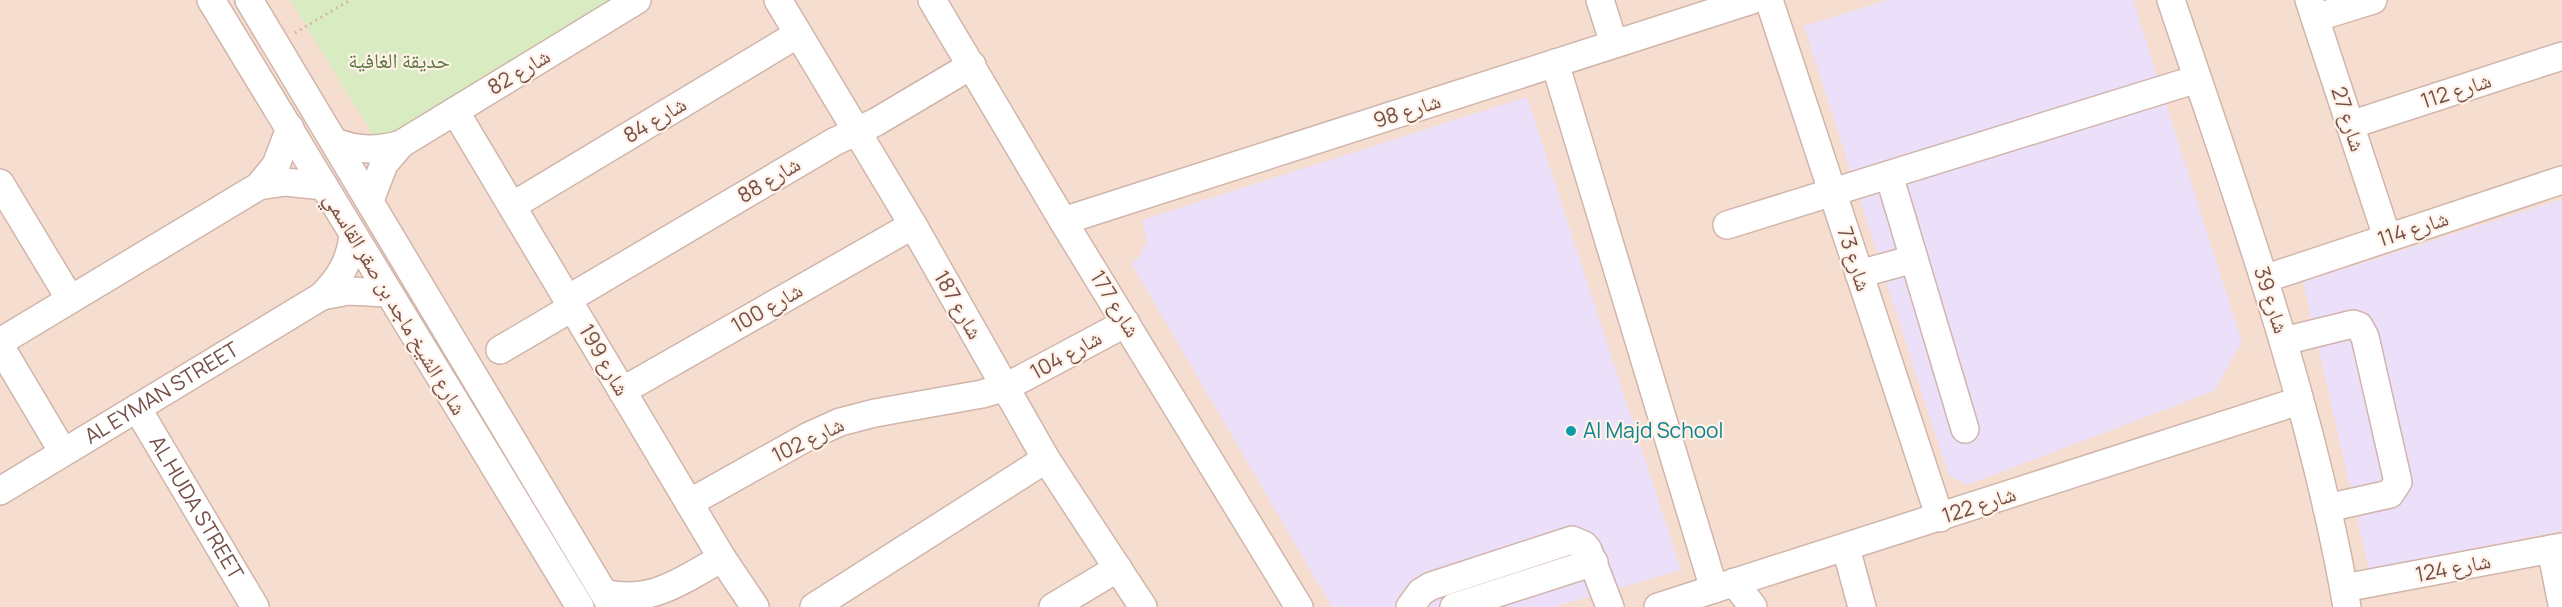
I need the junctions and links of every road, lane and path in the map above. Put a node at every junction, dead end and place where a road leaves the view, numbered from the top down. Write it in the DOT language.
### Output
graph roads {
  1 [pos="211,0"];
  2 [pos="249,0"];
  3 [pos="350,0"];
  4 [pos="637,0"];
  5 [pos="778,0"];
  6 [pos="932,0"];
  7 [pos="1600,0"];
  8 [pos="1752,0"];
  9 [pos="1769,0"];
  10 [pos="2171,0"];
  11 [pos="2373,0"];
  12 [pos="2312,9"];
  13 [pos="798,34"];
  14 [pos="1614,44"];
  15 [pos="276,45"];
  16 [pos="2562,56"];
  17 [pos="1555,63"];
  18 [pos="972,65"];
  19 [pos="2197,79"];
  20 [pos="455,111"];
  21 [pos="2350,125"];
  22 [pos="290,128"];
  23 [pos="857,132"];
  24 [pos="336,142"];
  25 [pos="401,144"];
  26 [pos="1889,175"];
  27 [pos="2562,180"];
  28 [pos="0,183"];
  29 [pos="259,186"];
  30 [pos="324,186"];
  31 [pos="1832,193"];
  32 [pos="370,200"];
  33 [pos="512,206"];
  34 [pos="1064,221"];
  35 [pos="913,225"];
  36 [pos="1727,225"];
  37 [pos="353,236"];
  38 [pos="2386,237"];
  39 [pos="1914,258"];
  40 [pos="1859,274"];
  41 [pos="2264,279"];
  42 [pos="388,292"];
  43 [pos="322,296"];
  44 [pos="70,299"];
  45 [pos="570,303"];
  46 [pos="1126,322"];
  47 [pos="2284,341"];
  48 [pos="0,344"];
  49 [pos="500,350"];
  50 [pos="1006,387"];
  51 [pos="622,391"];
  52 [pos="2299,401"];
  53 [pos="137,408"];
  54 [pos="1965,429"];
  55 [pos="63,452"];
  56 [pos="1046,459"];
  57 [pos="0,491"];
  58 [pos="690,503"];
  59 [pos="2327,508"];
  60 [pos="1940,518"];
  61 [pos="1846,548"];
  62 [pos="2557,548"];
  63 [pos="722,558"];
  64 [pos="1594,562"];
  65 [pos="1118,568"];
  66 [pos="1730,593"];
  67 [pos="2345,598"];
  68 [pos="657,599"];
  69 [pos="608,600"];
  70 [pos="2562,604"];
  71 [pos="255,607"];
  72 [pos="580,607"];
  73 [pos="755,607"];
  74 [pos="814,607"];
  75 [pos="1053,607"];
  76 [pos="1143,607"];
  77 [pos="1299,607"];
  78 [pos="1410,607"];
  79 [pos="1455,607"];
  80 [pos="1610,607"];
  81 [pos="1659,607"];
  82 [pos="1753,607"];
  83 [pos="1862,607"];
  1 -- 22 [label="street, شارع الشيخ ماجد بن صقر القاسمي"];
  2 -- 15 [label="street, شارع الشيخ ماجد بن صقر القاسمي"];
  3 -- 15 [label="path"];
  4 -- 20 [label="street, شارع 82"];
  5 -- 13 [label="street, شارع 187"];
  6 -- 18 [label="street, شارع 177"];
  7 -- 14 [label="street"];
  8 -- 14 [label="street, شارع 98"];
  9 -- 31 [label="street, شارع 73"];
  10 -- 19 [label="street, شارع 39"];
  11 -- 12 [label="street"];
  12 -- 21 [label="street, شارع 27"];
  13 -- 23 [label="street, شارع 187"];
  13 -- 33 [label="street, شارع 84"];
  14 -- 17 [label="street, شارع 98"];
  15 -- 24 [label="street, شارع الشيخ ماجد بن صقر القاسمي"];
  16 -- 21 [label="street, شارع 112"];
  17 -- 34 [label="street, شارع 98"];
  17 -- 66 [label="street"];
  18 -- 23 [label="street, شارع 88"];
  18 -- 34 [label="street, شارع 177"];
  19 -- 26 [label="street"];
  19 -- 41 [label="street, شارع 39"];
  20 -- 25 [label="street, شارع 82"];
  20 -- 33 [label="street, شارع 199"];
  21 -- 38 [label="street, شارع 27"];
  22 -- 29 [label="street"];
  22 -- 30 [label="street, شارع الشيخ ماجد بن صقر القاسمي"];
  23 -- 35 [label="street, شارع 187"];
  23 -- 45 [label="street, شارع 88"];
  24 -- 25 [label="street, شارع 82"];
  24 -- 32 [label="street, شارع الشيخ ماجد بن صقر القاسمي"];
  25 -- 32 [label="street, شارع 82"];
  26 -- 31 [label="street"];
  26 -- 39 [label="street"];
  27 -- 38 [label="street, شارع 114"];
  28 -- 44 [label="street"];
  29 -- 30 [label="street"];
  29 -- 44 [label="street"];
  30 -- 37 [label="street, شارع الشيخ ماجد بن صقر القاسمي"];
  31 -- 36 [label="street"];
  31 -- 40 [label="street, شارع 73"];
  32 -- 69 [label="street, شارع الشيخ ماجد بن صقر القاسمي"];
  33 -- 45 [label="street, شارع 199"];
  34 -- 46 [label="street, شارع 177"];
  35 -- 50 [label="street, شارع 187"];
  35 -- 51 [label="street, شارع 100"];
  37 -- 42 [label="street, شارع الشيخ ماجد بن صقر القاسمي"];
  37 -- 43 [label="street, AL EYMAN STREET"];
  38 -- 41 [label="street, شارع 114"];
  39 -- 40 [label="street"];
  39 -- 54 [label="street"];
  40 -- 60 [label="street, شارع 73"];
  41 -- 47 [label="street, شارع 39"];
  42 -- 43 [label="street, AL EYMAN STREET"];
  42 -- 72 [label="street, شارع الشيخ ماجد بن صقر القاسمي"];
  43 -- 53 [label="street, AL EYMAN STREET"];
  44 -- 48 [label="street"];
  45 -- 49 [label="street, شارع 88"];
  45 -- 51 [label="street, شارع 199"];
  46 -- 50 [label="street, شارع 104"];
  46 -- 77 [label="street, شارع 177"];
  47 -- 52 [label="street, شارع 39"];
  47 -- 59 [label="street"];
  48 -- 55 [label="street"];
  50 -- 56 [label="street, شارع 187"];
  50 -- 58 [label="street, شارع 102"];
  51 -- 58 [label="street, شارع 199"];
  52 -- 59 [label="street, شارع 39"];
  52 -- 60 [label="street, شارع 122"];
  53 -- 55 [label="street, AL EYMAN STREET"];
  53 -- 71 [label="street, AL HUDA STREET"];
  55 -- 57 [label="street, AL EYMAN STREET"];
  56 -- 65 [label="street, شارع 187"];
  56 -- 74 [label="street"];
  58 -- 63 [label="street, شارع 199"];
  59 -- 67 [label="street, شارع 39"];
  60 -- 61 [label="street, شارع 122"];
  61 -- 66 [label="street, شارع 122"];
  61 -- 83 [label="street"];
  62 -- 67 [label="street, شارع 124"];
  62 -- 70 [label="street"];
  63 -- 68 [label="street"];
  63 -- 73 [label="street, شارع 199"];
  64 -- 78 [label="street"];
  64 -- 79 [label="street"];
  64 -- 80 [label="street"];
  65 -- 75 [label="street"];
  65 -- 76 [label="street, شارع 187"];
  66 -- 81 [label="street, شارع 122"];
  66 -- 82 [label="street"];
  68 -- 69 [label="street"];
}
